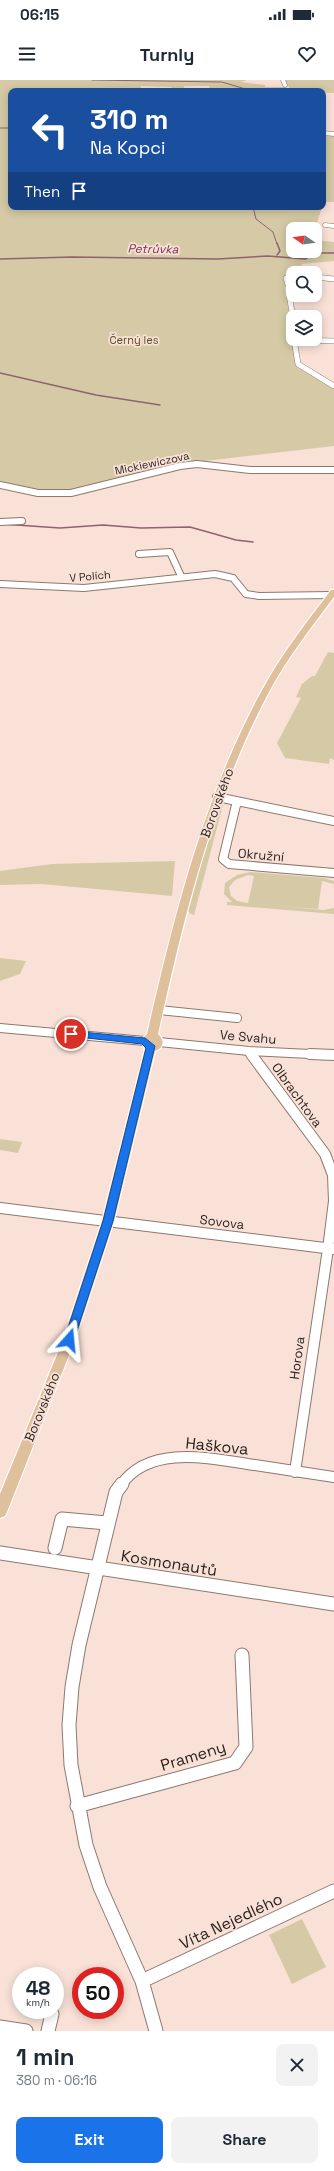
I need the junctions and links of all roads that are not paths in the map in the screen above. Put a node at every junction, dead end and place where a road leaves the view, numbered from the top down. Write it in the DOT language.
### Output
graph roads {
  1 [pos="283,80"];
  2 [pos="285,85"];
  3 [pos="325,225"];
  4 [pos="334,226"];
  5 [pos="322,278"];
  6 [pos="334,279"];
  7 [pos="322,340"];
  8 [pos="334,341"];
  9 [pos="295,346"];
  10 [pos="334,386"];
  11 [pos="334,470"];
  12 [pos="0,485"];
  13 [pos="22,521"];
  14 [pos="0,522"];
  15 [pos="139,554"];
  16 [pos="181,576"];
  17 [pos="0,584"];
  18 [pos="332,593"];
  19 [pos="217,797"];
  20 [pos="237,801"];
  21 [pos="334,821"];
  22 [pos="334,874"];
  23 [pos="159,1010"];
  24 [pos="237,1018"];
  25 [pos="0,1028"];
  26 [pos="152,1042"];
  27 [pos="249,1050"];
  28 [pos="334,1055"];
  29 [pos="0,1208"];
  30 [pos="108,1221"];
  31 [pos="331,1249"];
  32 [pos="295,1472"];
  33 [pos="334,1477"];
  34 [pos="0,1512"];
  35 [pos="107,1523"];
  36 [pos="54,1548"];
  37 [pos="0,1553"];
  38 [pos="98,1568"];
  39 [pos="334,1604"];
  40 [pos="242,1655"];
  41 [pos="77,1806"];
  42 [pos="334,1891"];
  43 [pos="142,1981"];
  44 [pos="51,2019"];
  45 [pos="0,2027"];
  46 [pos="26,2031"];
  47 [pos="48,2031"];
  48 [pos="156,2031"];
  1 -- 2 [label="street"];
  3 -- 4 [label="street"];
  5 -- 6 [label="street"];
  7 -- 8 [label="street"];
  9 -- 10 [label="street"];
  11 -- 12 [label="street, Mickiewiczova"];
  13 -- 14 [label="street"];
  15 -- 16 [label="street"];
  16 -- 17 [label="street, V Polích"];
  16 -- 18 [label="street, V Polích"];
  18 -- 19 [label="main road, Borovského"];
  19 -- 20 [label="street"];
  19 -- 23 [label="main road, Borovského"];
  20 -- 21 [label="street"];
  20 -- 22 [label="street, Okružní"];
  23 -- 24 [label="street"];
  23 -- 26 [label="main road, Borovského"];
  25 -- 26 [label="street, Ve Svahu"];
  26 -- 27 [label="street, Ve Svahu"];
  26 -- 30 [label="main road, Borovského"];
  27 -- 28 [label="street, Ve Svahu"];
  27 -- 31 [label="street, Olbrachtova"];
  29 -- 30 [label="street, Sovova"];
  30 -- 31 [label="street, Sovova"];
  30 -- 34 [label="main road, Borovského"];
  31 -- 32 [label="street, Horova"];
  32 -- 33 [label="street, Haškova"];
  32 -- 35 [label="street, Haškova"];
  35 -- 36 [label="street"];
  35 -- 38 [label="street, Haškova"];
  37 -- 38 [label="street, Kosmonautů"];
  38 -- 39 [label="street, Kosmonautů"];
  38 -- 41 [label="street"];
  40 -- 41 [label="street, Prameny"];
  41 -- 43 [label="street"];
  42 -- 43 [label="street, Víta Nejedlého"];
  43 -- 48 [label="street"];
  44 -- 47 [label="street"];
  45 -- 46 [label="street"];
}
